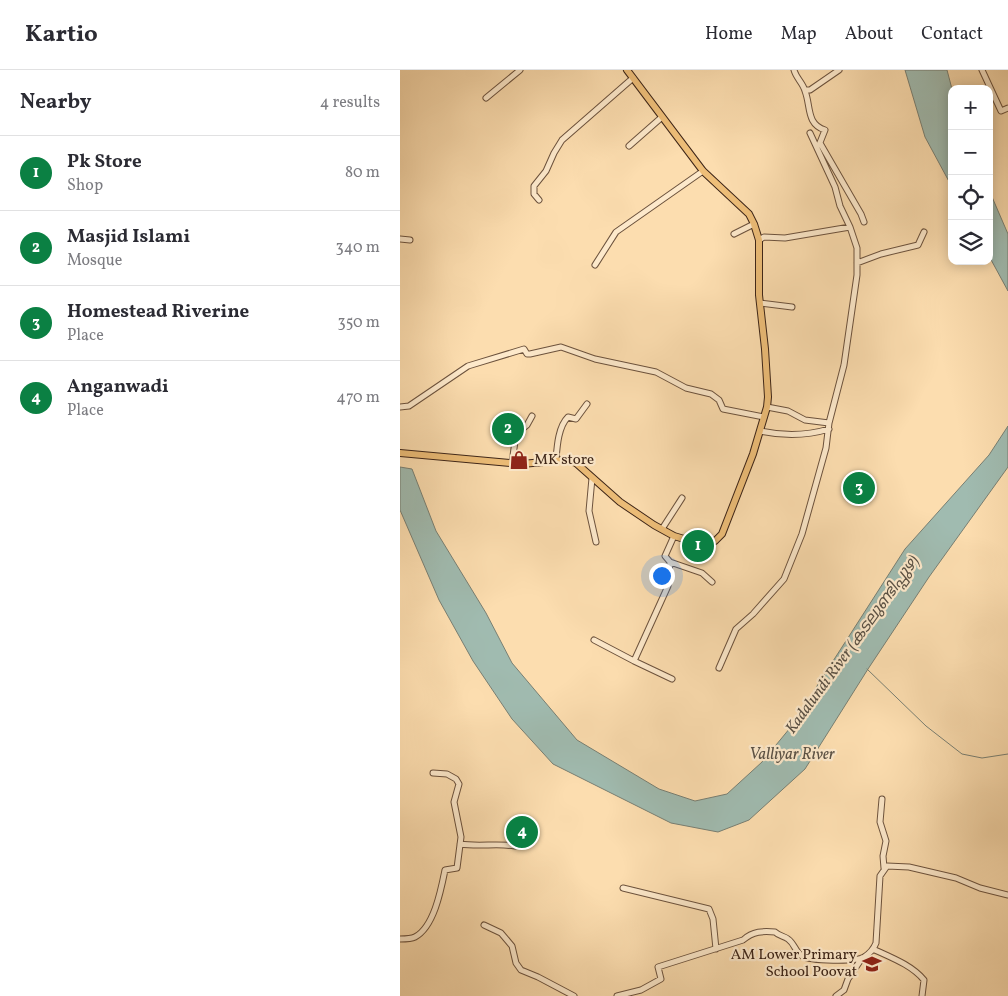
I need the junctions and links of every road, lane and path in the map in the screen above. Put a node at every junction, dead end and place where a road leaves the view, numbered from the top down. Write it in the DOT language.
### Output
graph roads {
  1 [pos="520,70"];
  2 [pos="627,70"];
  3 [pos="794,70"];
  4 [pos="839,70"];
  5 [pos="982,70"];
  6 [pos="633,78"];
  7 [pos="805,90"];
  8 [pos="486,98"];
  9 [pos="1008,108"];
  10 [pos="662,116"];
  11 [pos="810,133"];
  12 [pos="819,145"];
  13 [pos="628,146"];
  14 [pos="703,171"];
  15 [pos="539,200"];
  16 [pos="864,222"];
  17 [pos="754,224"];
  18 [pos="850,226"];
  19 [pos="924,232"];
  20 [pos="734,234"];
  21 [pos="400,239"];
  22 [pos="410,240"];
  23 [pos="758,240"];
  24 [pos="857,263"];
  25 [pos="596,265"];
  26 [pos="760,303"];
  27 [pos="792,307"];
  28 [pos="587,404"];
  29 [pos="400,407"];
  30 [pos="767,407"];
  31 [pos="532,416"];
  32 [pos="764,418"];
  33 [pos="829,426"];
  34 [pos="760,431"];
  35 [pos="400,453"];
  36 [pos="556,460"];
  37 [pos="512,463"];
  38 [pos="592,478"];
  39 [pos="682,498"];
  40 [pos="662,529"];
  41 [pos="674,536"];
  42 [pos="596,542"];
  43 [pos="670,562"];
  44 [pos="669,575"];
  45 [pos="661,579"];
  46 [pos="712,582"];
  47 [pos="594,640"];
  48 [pos="634,661"];
  49 [pos="719,668"];
  50 [pos="672,679"];
  51 [pos="433,773"];
  52 [pos="882,799"];
  53 [pos="460,844"];
  54 [pos="516,846"];
  55 [pos="884,868"];
  56 [pos="622,888"];
  57 [pos="1008,895"];
  58 [pos="484,925"];
  59 [pos="400,940"];
  60 [pos="716,949"];
  61 [pos="873,949"];
  62 [pos="862,958"];
  63 [pos="574,996"];
  64 [pos="617,996"];
  65 [pos="836,996"];
  66 [pos="922,996"];
  1 -- 8 [label="street"];
  2 -- 6 [label="main road"];
  3 -- 7 [label="street"];
  4 -- 7 [label="street"];
  5 -- 9 [label="street"];
  6 -- 10 [label="main road"];
  6 -- 15 [label="street"];
  7 -- 12 [label="street"];
  10 -- 13 [label="street"];
  10 -- 14 [label="main road"];
  11 -- 12 [label="street"];
  12 -- 16 [label="street"];
  12 -- 18 [label="street"];
  14 -- 17 [label="main road"];
  14 -- 25 [label="street"];
  17 -- 20 [label="street"];
  17 -- 23 [label="main road"];
  18 -- 23 [label="street"];
  18 -- 24 [label="street"];
  19 -- 24 [label="street"];
  21 -- 22 [label="street"];
  23 -- 26 [label="main road"];
  24 -- 33 [label="street"];
  26 -- 27 [label="street"];
  26 -- 30 [label="main road"];
  28 -- 36 [label="street"];
  29 -- 32 [label="street"];
  30 -- 32 [label="main road"];
  30 -- 33 [label="street"];
  31 -- 37 [label="street"];
  32 -- 34 [label="main road"];
  33 -- 34 [label="street"];
  33 -- 49 [label="street"];
  34 -- 41 [label="main road"];
  35 -- 37 [label="main road"];
  36 -- 37 [label="main road"];
  36 -- 38 [label="main road"];
  38 -- 40 [label="main road"];
  38 -- 42 [label="street"];
  39 -- 40 [label="street"];
  40 -- 41 [label="main road"];
  41 -- 43 [label="street"];
  43 -- 44 [label="street"];
  43 -- 46 [label="street"];
  44 -- 45 [label="street"];
  44 -- 48 [label="street"];
  47 -- 48 [label="street"];
  48 -- 50 [label="street"];
  51 -- 53 [label="street"];
  52 -- 55 [label="street"];
  53 -- 54 [label="street"];
  53 -- 59 [label="street"];
  55 -- 57 [label="street"];
  55 -- 61 [label="street"];
  56 -- 60 [label="street"];
  58 -- 63 [label="street"];
  60 -- 62 [label="street"];
  60 -- 64 [label="street"];
  61 -- 62 [label="street"];
  61 -- 66 [label="street"];
  62 -- 65 [label="street"];
}
